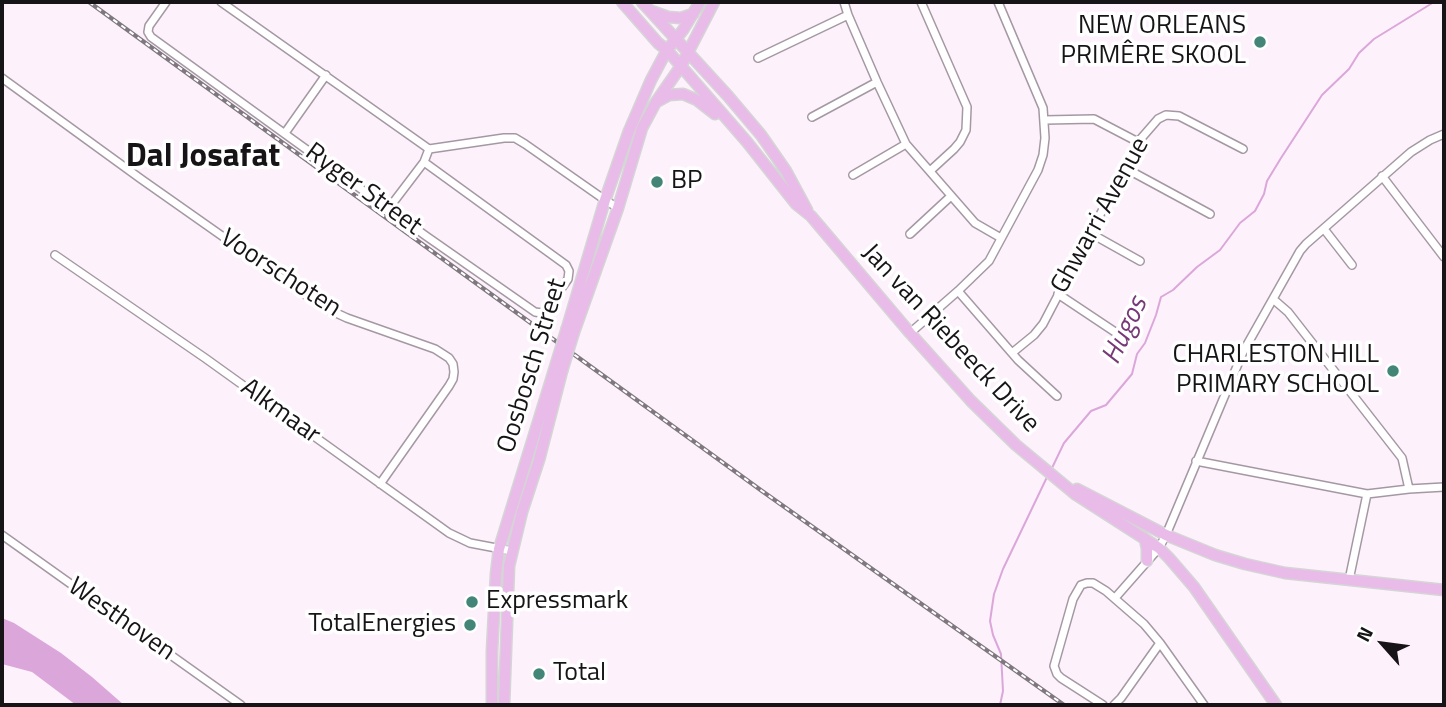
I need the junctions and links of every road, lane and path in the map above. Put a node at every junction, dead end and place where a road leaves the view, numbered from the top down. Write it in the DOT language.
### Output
graph roads {
  1 [pos="166,2"];
  2 [pos="221,2"];
  3 [pos="622,2"];
  4 [pos="642,2"];
  5 [pos="700,2"];
  6 [pos="714,2"];
  7 [pos="844,2"];
  8 [pos="921,2"];
  9 [pos="998,2"];
  10 [pos="650,11"];
  11 [pos="693,14"];
  12 [pos="848,15"];
  13 [pos="676,39"];
  14 [pos="667,50"];
  15 [pos="688,53"];
  16 [pos="758,58"];
  17 [pos="681,66"];
  18 [pos="326,75"];
  19 [pos="2,78"];
  20 [pos="877,82"];
  21 [pos="656,102"];
  22 [pos="812,117"];
  23 [pos="1045,120"];
  24 [pos="285,133"];
  25 [pos="1444,134"];
  26 [pos="747,142"];
  27 [pos="1138,142"];
  28 [pos="906,144"];
  29 [pos="429,149"];
  30 [pos="1243,149"];
  31 [pos="424,162"];
  32 [pos="1125,168"];
  33 [pos="930,171"];
  34 [pos="853,175"];
  35 [pos="1382,176"];
  36 [pos="951,196"];
  37 [pos="605,200"];
  38 [pos="389,208"];
  39 [pos="618,208"];
  40 [pos="1210,214"];
  41 [pos="811,216"];
  42 [pos="1324,229"];
  43 [pos="1090,233"];
  44 [pos="910,234"];
  45 [pos="1001,238"];
  46 [pos="55,255"];
  47 [pos="1444,257"];
  48 [pos="1140,261"];
  49 [pos="1352,265"];
  50 [pos="958,291"];
  51 [pos="1058,294"];
  52 [pos="1273,299"];
  53 [pos="571,330"];
  54 [pos="1115,332"];
  55 [pos="910,333"];
  56 [pos="1012,353"];
  57 [pos="559,367"];
  58 [pos="1057,396"];
  59 [pos="1196,461"];
  60 [pos="1060,481"];
  61 [pos="380,484"];
  62 [pos="1444,487"];
  63 [pos="1409,489"];
  64 [pos="1367,494"];
  65 [pos="2,535"];
  66 [pos="1167,535"];
  67 [pos="1145,539"];
  68 [pos="1158,548"];
  69 [pos="499,549"];
  70 [pos="512,551"];
  71 [pos="1147,561"];
  72 [pos="1349,580"];
  73 [pos="1444,590"];
  74 [pos="1115,598"];
  75 [pos="1160,643"];
  76 [pos="241,705"];
  77 [pos="492,705"];
  78 [pos="504,705"];
  79 [pos="1103,705"];
  80 [pos="1114,705"];
  81 [pos="1204,705"];
  82 [pos="1276,705"];
  1 -- 24 [label="street, Ryger Street"];
  2 -- 18 [label="street"];
  3 -- 14 [label="main road, Jan van Riebeeck Drive"];
  4 -- 10 [label="main road, Jan van Riebeeck Drive"];
  5 -- 11 [label="main road, Oosbosch Street"];
  6 -- 15 [label="main road, Oosbosch Street"];
  7 -- 12 [label="street"];
  8 -- 33 [label="street"];
  9 -- 23 [label="street"];
  10 -- 11 [label="main road"];
  10 -- 13 [label="main road, Jan van Riebeeck Drive"];
  11 -- 13 [label="main road, Oosbosch Street"];
  12 -- 16 [label="street"];
  12 -- 20 [label="street"];
  13 -- 14 [label="main road, Oosbosch Street"];
  13 -- 15 [label="main road, Jan van Riebeeck Drive"];
  14 -- 17 [label="main road, Jan van Riebeeck Drive"];
  14 -- 37 [label="main road, Oosbosch Street"];
  15 -- 17 [label="main road, Oosbosch Street"];
  15 -- 41 [label="main road, Jan van Riebeeck Drive"];
  17 -- 21 [label="main road, Oosbosch Street"];
  17 -- 26 [label="main road, Jan van Riebeeck Drive"];
  18 -- 24 [label="street"];
  18 -- 29 [label="street"];
  19 -- 61 [label="street, Voorschoten"];
  20 -- 22 [label="street"];
  20 -- 28 [label="street"];
  21 -- 26 [label="main road"];
  21 -- 39 [label="main road, Oosbosch Street"];
  23 -- 27 [label="street"];
  23 -- 45 [label="street"];
  24 -- 38 [label="street, Ryger Street"];
  25 -- 35 [label="street"];
  26 -- 41 [label="main road, Jan van Riebeeck Drive"];
  27 -- 30 [label="street, Ghwarri Avenue"];
  27 -- 32 [label="street, Ghwarri Avenue"];
  28 -- 33 [label="street"];
  28 -- 34 [label="street"];
  29 -- 31 [label="street"];
  29 -- 37 [label="street"];
  31 -- 38 [label="street"];
  31 -- 38 [label="street, Ryger Street"];
  32 -- 40 [label="street"];
  32 -- 43 [label="street, Ghwarri Avenue"];
  33 -- 36 [label="street"];
  35 -- 42 [label="street"];
  35 -- 47 [label="street"];
  36 -- 44 [label="street"];
  36 -- 45 [label="street"];
  37 -- 39 [label="street"];
  37 -- 53 [label="main road, Oosbosch Street"];
  39 -- 53 [label="main road, Oosbosch Street"];
  41 -- 55 [label="main road, Jan van Riebeeck Drive"];
  42 -- 49 [label="street"];
  42 -- 52 [label="street"];
  43 -- 48 [label="street"];
  43 -- 51 [label="street, Ghwarri Avenue"];
  45 -- 50 [label="street"];
  46 -- 61 [label="street, Alkmaar"];
  50 -- 55 [label="street"];
  50 -- 56 [label="street"];
  51 -- 54 [label="street"];
  51 -- 56 [label="street, Ghwarri Avenue"];
  52 -- 59 [label="street"];
  52 -- 63 [label="street"];
  53 -- 57 [label="main road, Oosbosch Street, bridge"];
  55 -- 60 [label="main road, Jan van Riebeeck Drive"];
  56 -- 58 [label="street"];
  57 -- 69 [label="main road, Oosbosch Street"];
  57 -- 70 [label="main road, Oosbosch Street"];
  59 -- 64 [label="street"];
  59 -- 66 [label="street"];
  60 -- 66 [label="main road, Jan van Riebeeck Drive"];
  60 -- 67 [label="main road, Jan van Riebeeck Drive"];
  61 -- 69 [label="street, Alkmaar"];
  62 -- 63 [label="street"];
  63 -- 64 [label="street"];
  64 -- 72 [label="street"];
  65 -- 76 [label="street, Westhoven"];
  66 -- 68 [label="street"];
  66 -- 72 [label="main road, Jan van Riebeeck Drive"];
  67 -- 68 [label="main road, Jan van Riebeeck Drive"];
  67 -- 71 [label="main road"];
  68 -- 71 [label="street"];
  68 -- 82 [label="main road, Jan van Riebeeck Drive"];
  69 -- 70 [label="street, Alkmaar"];
  69 -- 77 [label="main road, Oosbosch Street"];
  70 -- 78 [label="main road, Oosbosch Street"];
  71 -- 74 [label="street"];
  72 -- 73 [label="main road, Jan van Riebeeck Drive"];
  74 -- 75 [label="street"];
  74 -- 79 [label="street"];
  75 -- 80 [label="street"];
  75 -- 81 [label="street"];
}
